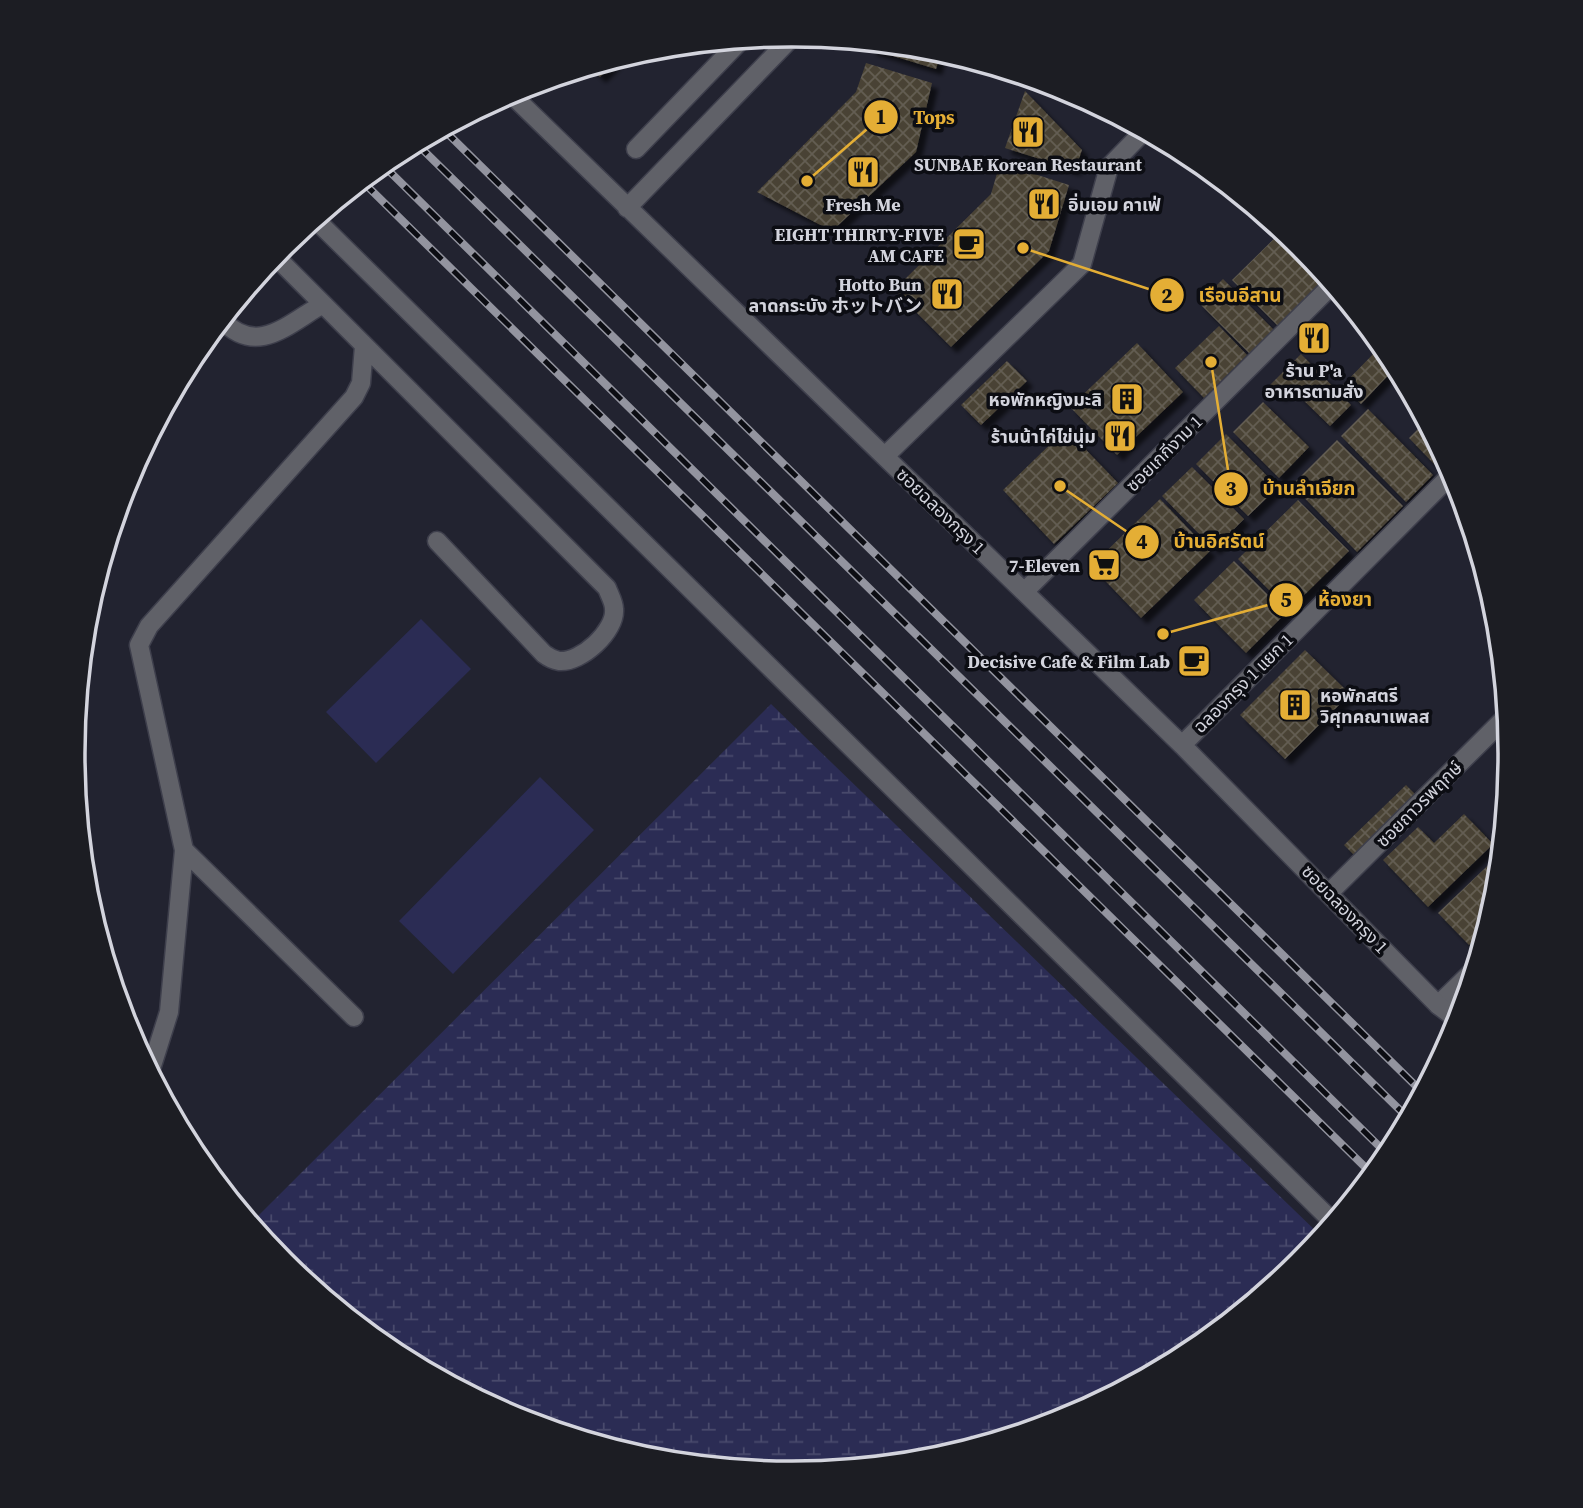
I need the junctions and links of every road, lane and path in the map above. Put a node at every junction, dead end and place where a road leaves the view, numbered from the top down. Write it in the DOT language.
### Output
graph roads {
  1 [pos="782,47"];
  2 [pos="731,50"];
  3 [pos="519,102"];
  4 [pos="1137,138"];
  5 [pos="636,149"];
  6 [pos="627,208"];
  7 [pos="322,226"];
  8 [pos="283,264"];
  9 [pos="1326,291"];
  10 [pos="323,304"];
  11 [pos="229,327"];
  12 [pos="364,346"];
  13 [pos="885,456"];
  14 [pos="1443,483"];
  15 [pos="437,541"];
  16 [pos="1025,591"];
  17 [pos="1497,726"];
  18 [pos="1182,745"];
  19 [pos="184,850"];
  20 [pos="1331,892"];
  21 [pos="1460,984"];
  22 [pos="1438,1005"];
  23 [pos="1448,1013"];
  24 [pos="354,1017"];
  25 [pos="154,1059"];
  26 [pos="1327,1216"];
  1 -- 6 [label="street"];
  2 -- 5 [label="street"];
  3 -- 6 [label="street, ซอยฉลองกรุง 1"];
  4 -- 13 [label="street"];
  6 -- 13 [label="street, ซอยฉลองกรุง 1"];
  7 -- 26 [label="street"];
  8 -- 10 [label="street"];
  9 -- 16 [label="street, ซอยเกกีงาม 1"];
  10 -- 11 [label="street"];
  10 -- 12 [label="street"];
  12 -- 15 [label="street"];
  12 -- 19 [label="street"];
  13 -- 16 [label="street, ซอยฉลองกรุง 1"];
  14 -- 18 [label="street, ฉลองกรุง 1 แยก 1"];
  16 -- 18 [label="street, ซอยฉลองกรุง 1"];
  17 -- 20 [label="street, ซอยถาวรพฤกษ์"];
  18 -- 20 [label="street, ซอยฉลองกรุง 1"];
  19 -- 24 [label="street"];
  19 -- 25 [label="street"];
  20 -- 22 [label="street, ซอยฉลองกรุง 1"];
  21 -- 22 [label="street"];
  22 -- 23 [label="street, ซอยฉลองกรุง 1"];
}
